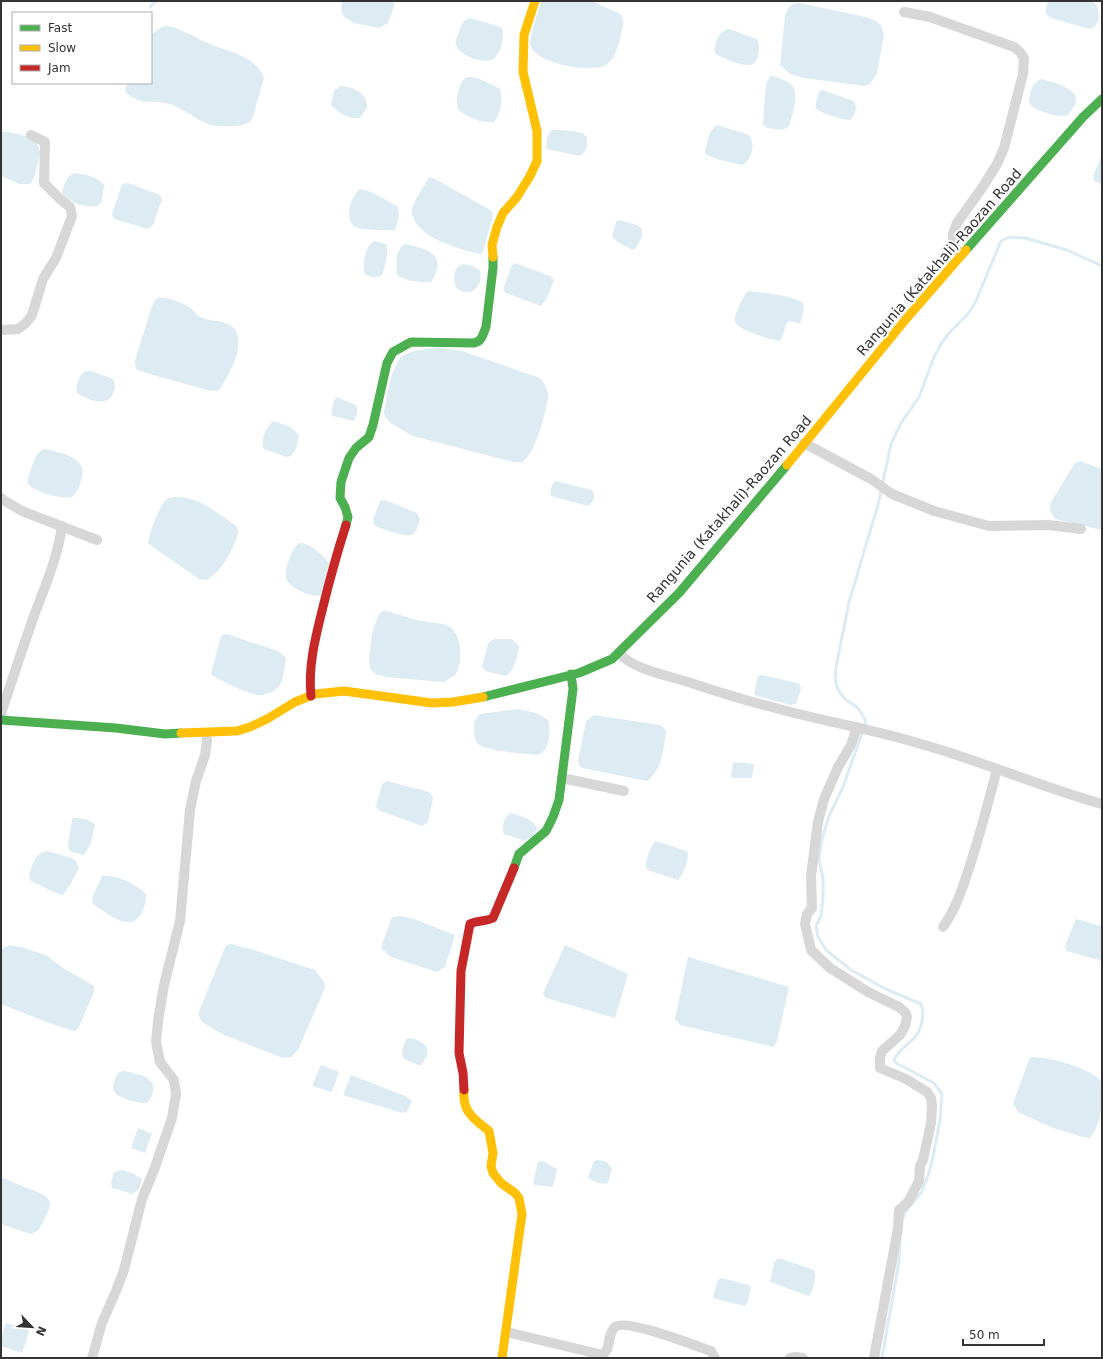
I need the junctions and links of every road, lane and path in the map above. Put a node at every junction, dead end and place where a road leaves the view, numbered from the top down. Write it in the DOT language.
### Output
graph roads {
  1 [pos="535,1"];
  2 [pos="904,12"];
  3 [pos="1102,99"];
  4 [pos="31,136"];
  5 [pos="962,255"];
  6 [pos="1,330"];
  7 [pos="804,443"];
  8 [pos="1,498"];
  9 [pos="62,526"];
  10 [pos="1080,529"];
  11 [pos="97,540"];
  12 [pos="619,653"];
  13 [pos="571,674"];
  14 [pos="311,696"];
  15 [pos="1,714"];
  16 [pos="1,720"];
  17 [pos="857,726"];
  18 [pos="206,733"];
  19 [pos="997,769"];
  20 [pos="562,778"];
  21 [pos="624,791"];
  22 [pos="1102,804"];
  23 [pos="943,927"];
  24 [pos="506,1332"];
  25 [pos="92,1358"];
  26 [pos="502,1358"];
  27 [pos="715,1358"];
  28 [pos="790,1358"];
  29 [pos="803,1358"];
  30 [pos="874,1358"];
  1 -- 14 [label="street"];
  2 -- 5 [label="street"];
  3 -- 5 [label="street, Rangunia (Katakhali)-Raozan Road"];
  4 -- 6 [label="street"];
  5 -- 7 [label="street, Rangunia (Katakhali)-Raozan Road"];
  7 -- 10 [label="street"];
  7 -- 12 [label="street, Rangunia (Katakhali)-Raozan Road"];
  8 -- 9 [label="street"];
  9 -- 11 [label="street"];
  9 -- 15 [label="street"];
  12 -- 13 [label="street, Rangunia (Katakhali)-Raozan Road"];
  12 -- 17 [label="street"];
  13 -- 14 [label="street, Rangunia (Katakhali)-Raozan Road"];
  13 -- 20 [label="street"];
  14 -- 18 [label="street, Rangunia (Katakhali)-Raozan Road"];
  16 -- 18 [label="street, Rangunia (Katakhali)-Raozan Road"];
  17 -- 19 [label="street"];
  17 -- 30 [label="street"];
  18 -- 25 [label="street"];
  19 -- 22 [label="street"];
  19 -- 23 [label="street"];
  20 -- 21 [label="street"];
  20 -- 24 [label="street"];
  24 -- 26 [label="street"];
  24 -- 27 [label="street"];
  28 -- 29 [label="street"];
}
